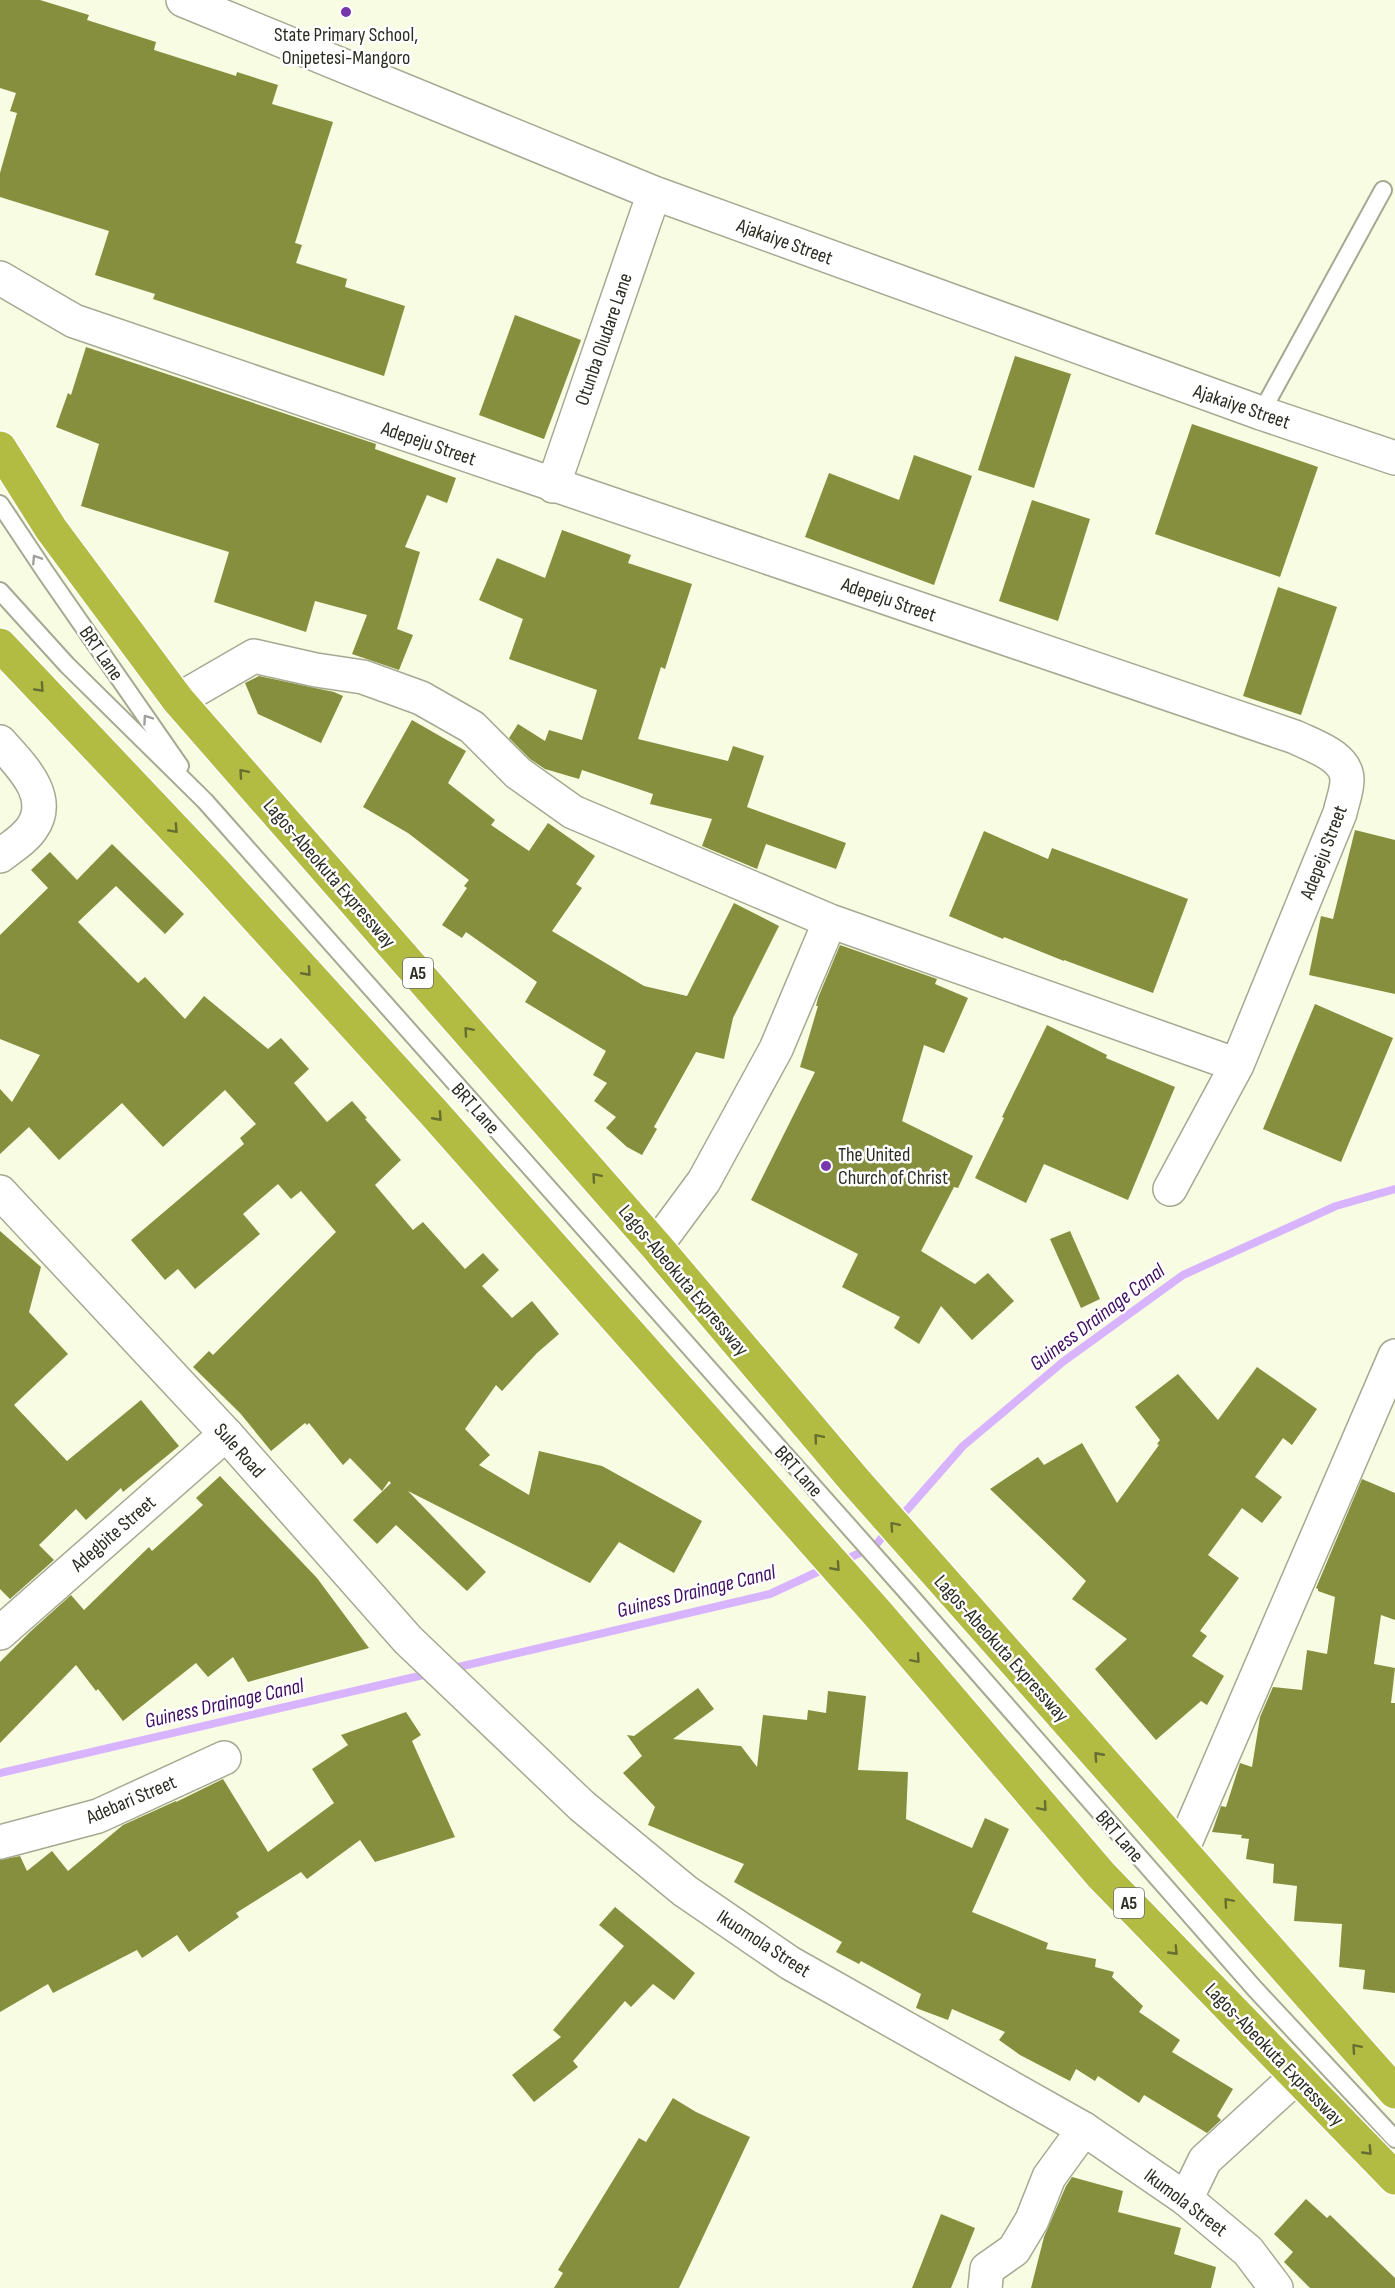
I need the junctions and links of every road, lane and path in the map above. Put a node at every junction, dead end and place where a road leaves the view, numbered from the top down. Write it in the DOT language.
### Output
graph roads {
  1 [pos="183,0"];
  2 [pos="1383,190"];
  3 [pos="654,193"];
  4 [pos="0,278"];
  5 [pos="1261,413"];
  6 [pos="0,448"];
  7 [pos="1395,458"];
  8 [pos="553,486"];
  9 [pos="0,504"];
  10 [pos="0,591"];
  11 [pos="0,645"];
  12 [pos="178,700"];
  13 [pos="0,742"];
  14 [pos="205,801"];
  15 [pos="0,856"];
  16 [pos="830,921"];
  17 [pos="1237,1065"];
  18 [pos="1170,1189"];
  19 [pos="0,1192"];
  20 [pos="656,1246"];
  21 [pos="1395,1356"];
  22 [pos="226,1434"];
  23 [pos="0,1633"];
  24 [pos="480,1707"];
  25 [pos="224,1758"];
  26 [pos="0,1842"];
  27 [pos="1182,1850"];
  28 [pos="1296,2077"];
  29 [pos="1395,2092"];
  30 [pos="1084,2128"];
  31 [pos="1395,2139"];
  32 [pos="1395,2178"];
  33 [pos="1186,2199"];
  34 [pos="984,2288"];
  35 [pos="1276,2288"];
  1 -- 3 [label="street, Ajakaiye Street"];
  2 -- 5 [label="lane"];
  3 -- 5 [label="street, Ajakaiye Street"];
  3 -- 8 [label="street, Otunba Oludare Lane"];
  4 -- 8 [label="street, Adepeju Street"];
  5 -- 7 [label="street, Ajakaiye Street"];
  6 -- 12 [label="highway, Lagos-Abeokuta Expressway / A5"];
  8 -- 17 [label="street, Adepeju Street"];
  14 -- 9 [label="lane, BRT Lane, one-way"];
  10 -- 14 [label="lane, BRT Lane"];
  11 -- 28 [label="highway, Lagos-Abeokuta Expressway / A5, one-way"];
  12 -- 16 [label="street"];
  20 -- 12 [label="highway, Lagos-Abeokuta Expressway / A5, one-way"];
  13 -- 15 [label="street"];
  14 -- 31 [label="lane, BRT Lane"];
  16 -- 17 [label="street"];
  16 -- 20 [label="street"];
  17 -- 18 [label="street, Adepeju Street"];
  19 -- 22 [label="street, Sule Road"];
  27 -- 20 [label="highway, Lagos-Abeokuta Expressway / A5, one-way"];
  21 -- 27 [label="street"];
  22 -- 23 [label="street, Adegbite Street"];
  22 -- 24 [label="street, Sule Road"];
  24 -- 30 [label="street, Ikuomola Street"];
  25 -- 26 [label="street, Adebari Street"];
  29 -- 27 [label="highway, Lagos-Abeokuta Expressway / A5, one-way"];
  28 -- 32 [label="highway, Lagos-Abeokuta Expressway / A5, one-way"];
  28 -- 33 [label="street"];
  30 -- 33 [label="street, Ikumola Street"];
  30 -- 34 [label="street"];
  33 -- 35 [label="street, Ikumola Street"];
}
